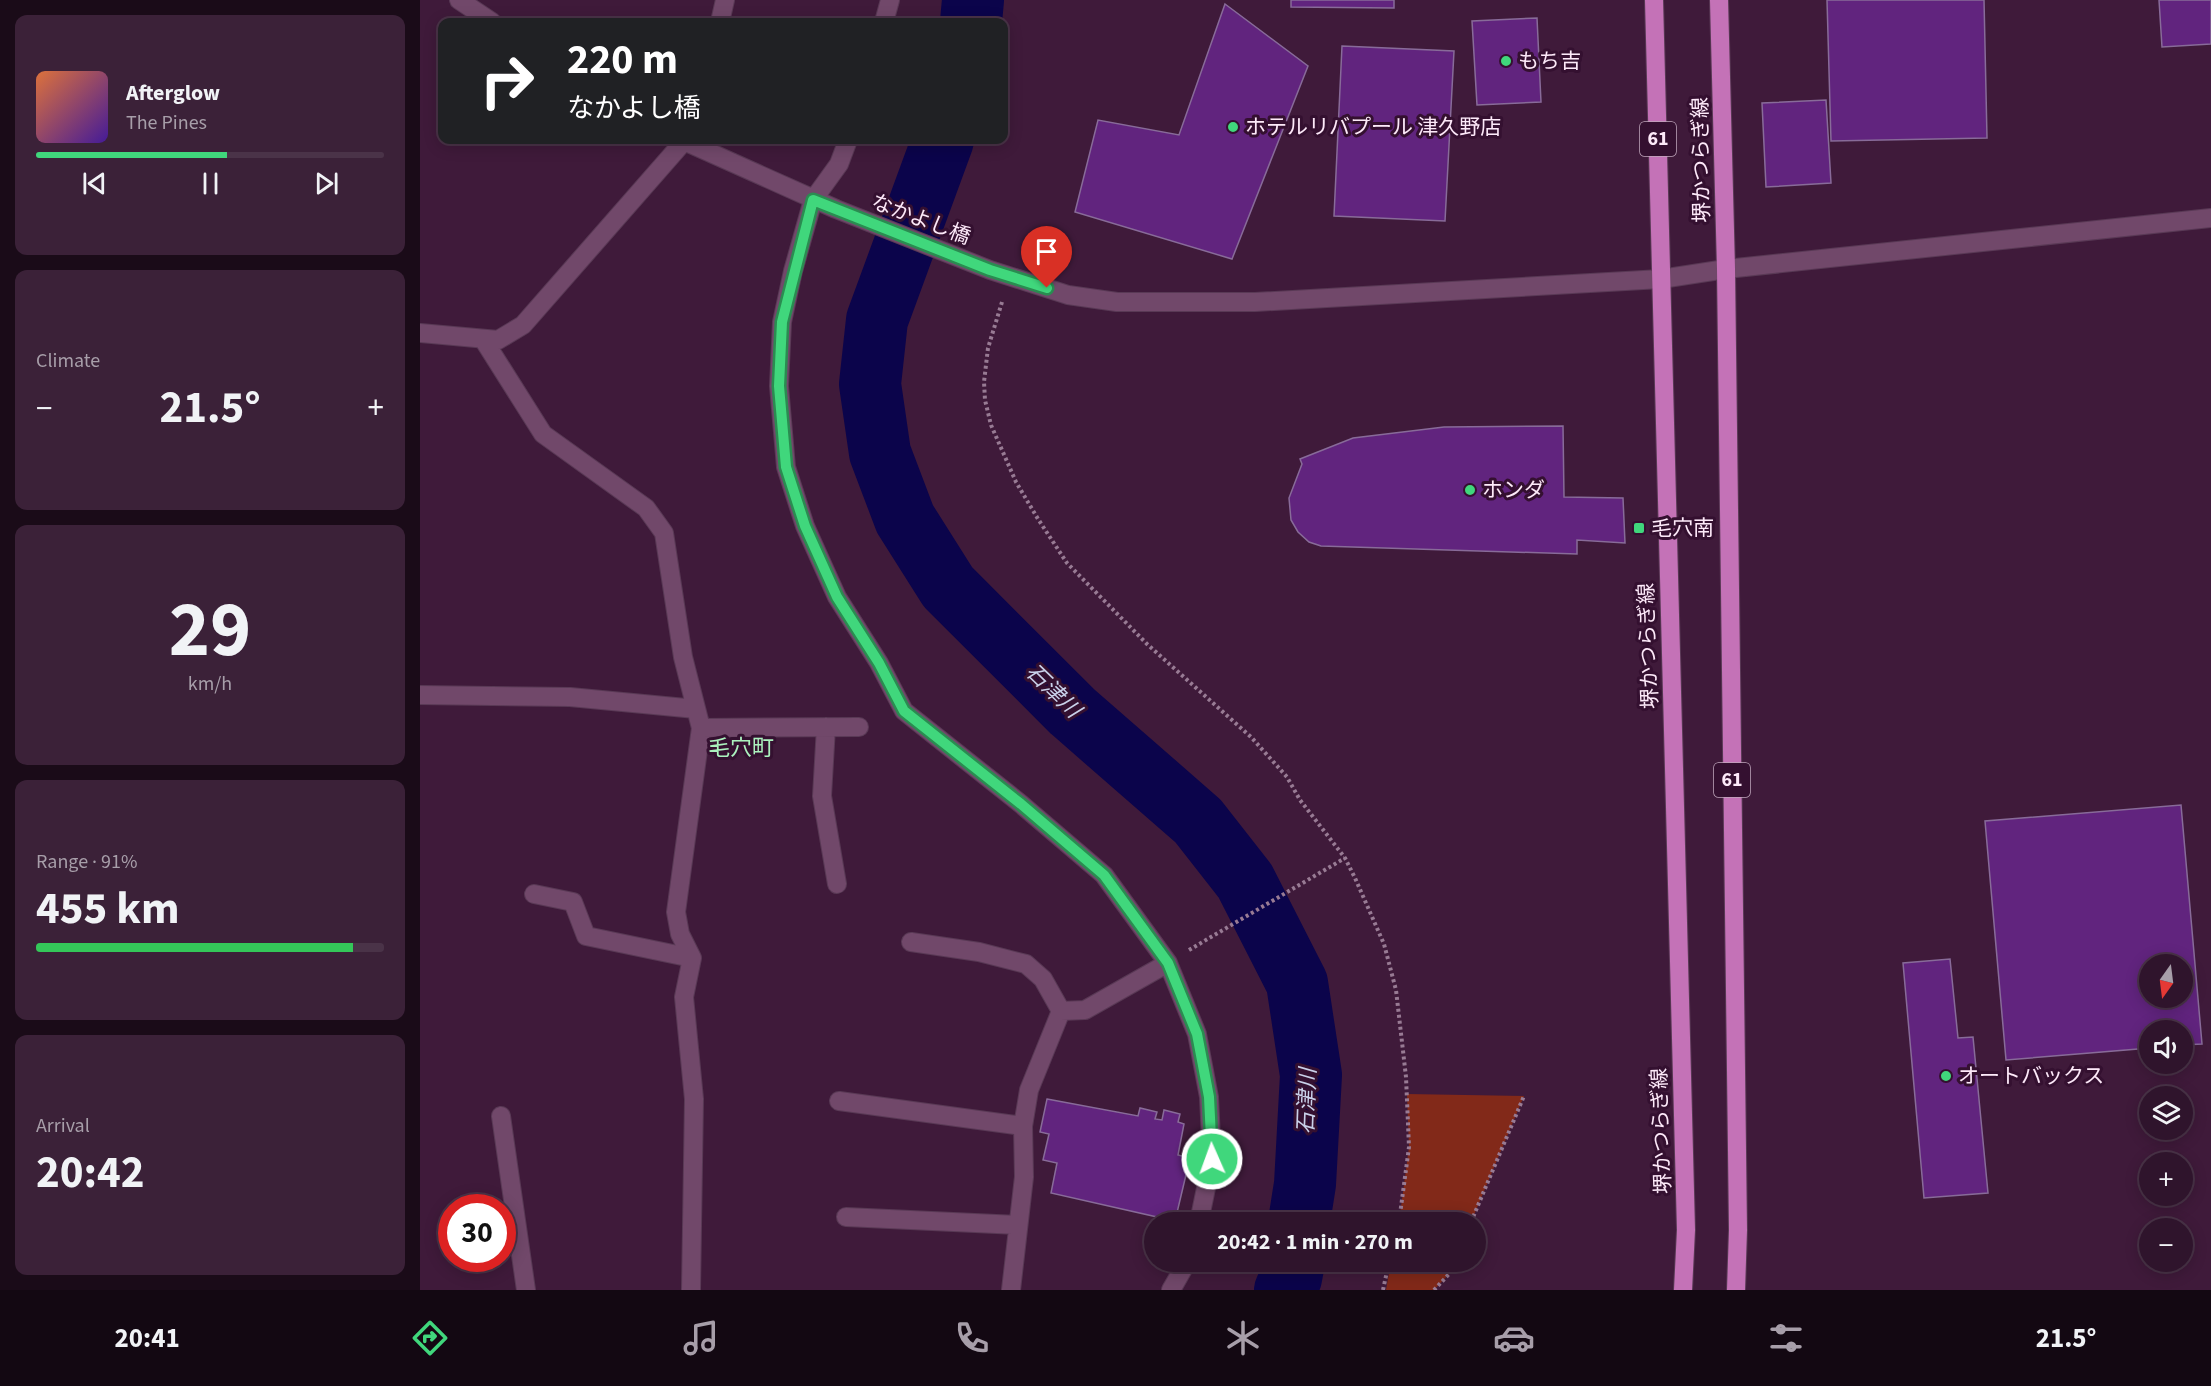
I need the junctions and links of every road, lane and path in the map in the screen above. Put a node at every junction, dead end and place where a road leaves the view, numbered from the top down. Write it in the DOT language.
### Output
graph roads {
  1 [pos="459,0"];
  2 [pos="725,0"];
  3 [pos="890,0"];
  4 [pos="1654,0"];
  5 [pos="1719,0"];
  6 [pos="486,18"];
  7 [pos="721,18"];
  8 [pos="885,18"];
  9 [pos="681,144"];
  10 [pos="693,144"];
  11 [pos="846,144"];
  12 [pos="813,200"];
  13 [pos="2211,218"];
  14 [pos="1726,269"];
  15 [pos="997,272"];
  16 [pos="1661,279"];
  17 [pos="420,333"];
  18 [pos="483,339"];
  19 [pos="420,694"];
  20 [pos="696,709"];
  21 [pos="826,727"];
  22 [pos="860,727"];
  23 [pos="701,728"];
  24 [pos="1345,858"];
  25 [pos="837,884"];
  26 [pos="534,894"];
  27 [pos="911,942"];
  28 [pos="1186,952"];
  29 [pos="692,958"];
  30 [pos="1168,963"];
  31 [pos="1061,1011"];
  32 [pos="1524,1096"];
  33 [pos="839,1101"];
  34 [pos="501,1116"];
  35 [pos="1023,1126"];
  36 [pos="1201,1212"];
  37 [pos="1400,1212"];
  38 [pos="1475,1212"];
  39 [pos="846,1217"];
  40 [pos="1018,1225"];
  41 [pos="1181,1272"];
  42 [pos="1387,1272"];
  43 [pos="1451,1272"];
  44 [pos="526,1290"];
  45 [pos="691,1290"];
  46 [pos="1011,1290"];
  47 [pos="1171,1290"];
  48 [pos="1383,1290"];
  49 [pos="1434,1290"];
  50 [pos="1683,1290"];
  51 [pos="1736,1290"];
  1 -- 6 [label="street"];
  2 -- 7 [label="street"];
  3 -- 8 [label="street"];
  4 -- 16 [label="main road, 堺かつらぎ線 / 61"];
  5 -- 14 [label="main road, 堺かつらぎ線 / 61"];
  9 -- 18 [label="street"];
  10 -- 12 [label="street, なかよし橋"];
  11 -- 12 [label="street"];
  12 -- 15 [label="street, なかよし橋"];
  12 -- 30 [label="street"];
  13 -- 14 [label="street, なかよし橋"];
  14 -- 16 [label="street, なかよし橋"];
  14 -- 51 [label="main road, 堺かつらぎ線 / 61"];
  15 -- 16 [label="street, なかよし橋"];
  15 -- 24 [label="path"];
  16 -- 50 [label="main road, 堺かつらぎ線 / 61"];
  17 -- 18 [label="street"];
  18 -- 20 [label="street"];
  19 -- 20 [label="street"];
  20 -- 23 [label="street"];
  21 -- 22 [label="street"];
  21 -- 23 [label="street"];
  21 -- 25 [label="street"];
  23 -- 29 [label="street"];
  24 -- 28 [label="path"];
  24 -- 37 [label="path"];
  26 -- 29 [label="street"];
  27 -- 31 [label="street"];
  29 -- 45 [label="street"];
  30 -- 31 [label="street"];
  30 -- 36 [label="street"];
  31 -- 35 [label="street"];
  32 -- 38 [label="path"];
  33 -- 35 [label="street"];
  34 -- 44 [label="street"];
  35 -- 40 [label="street"];
  39 -- 40 [label="street"];
  40 -- 46 [label="street"];
  41 -- 47 [label="street"];
  42 -- 48 [label="path"];
  43 -- 49 [label="path"];
}
